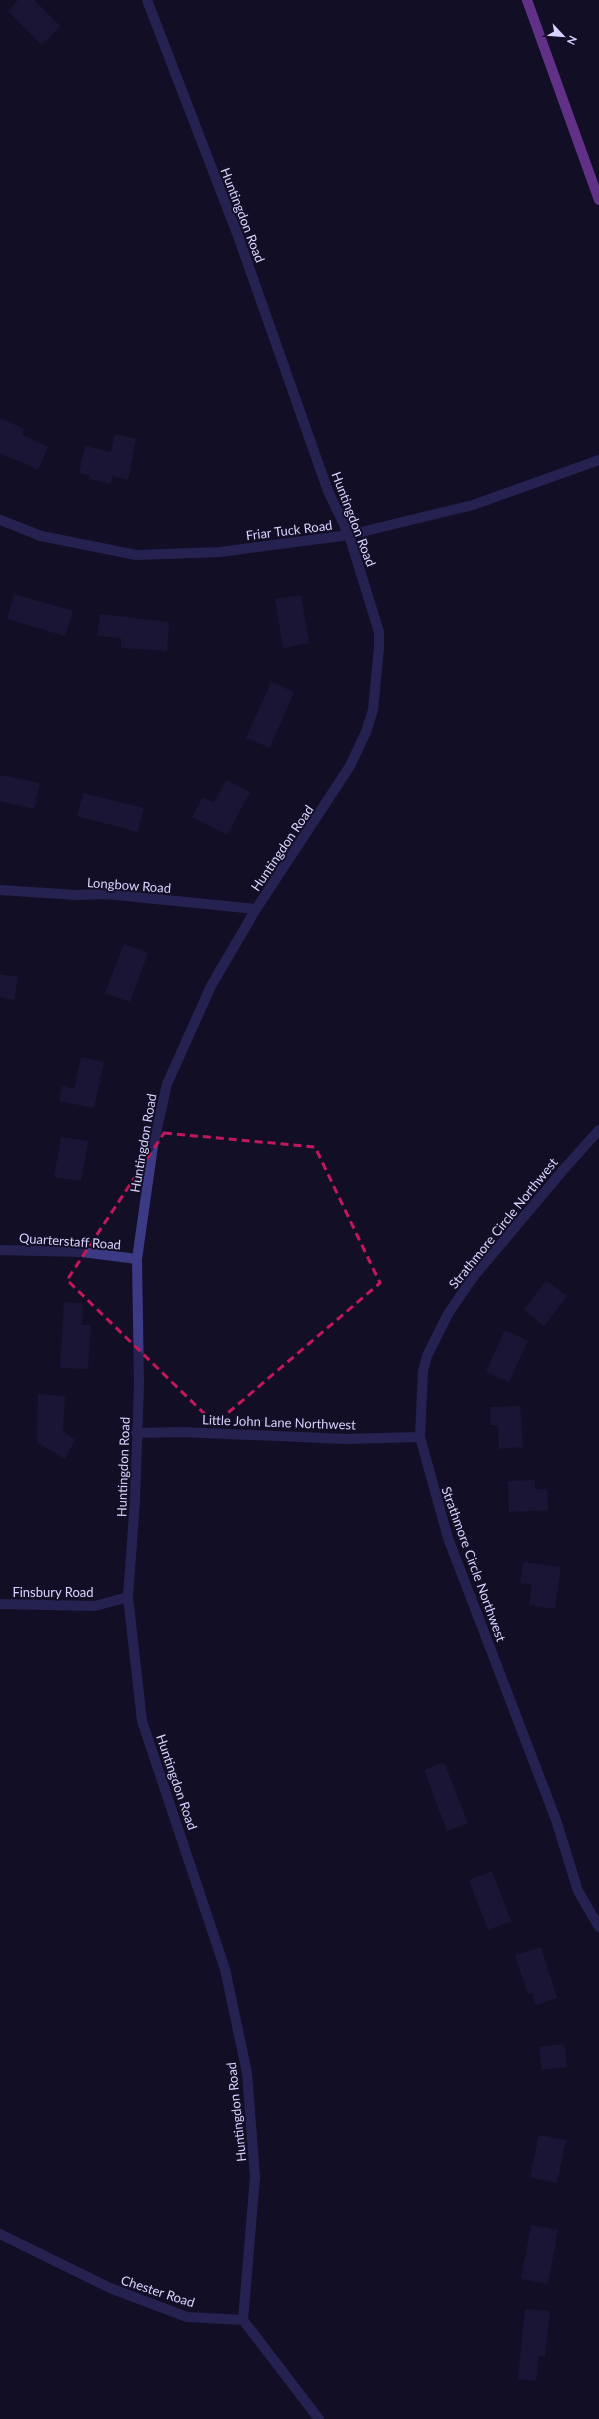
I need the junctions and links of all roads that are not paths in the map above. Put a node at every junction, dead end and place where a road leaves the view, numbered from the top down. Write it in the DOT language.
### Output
graph roads {
  1 [pos="147,0"];
  2 [pos="528,0"];
  3 [pos="599,200"];
  4 [pos="599,460"];
  5 [pos="0,520"];
  6 [pos="349,536"];
  7 [pos="0,890"];
  8 [pos="256,909"];
  9 [pos="599,1130"];
  10 [pos="0,1250"];
  11 [pos="137,1259"];
  12 [pos="136,1433"];
  13 [pos="420,1437"];
  14 [pos="128,1597"];
  15 [pos="0,1604"];
  16 [pos="599,1927"];
  17 [pos="0,2234"];
  18 [pos="243,2320"];
  19 [pos="320,2419"];
  1 -- 6 [label="street, Huntingdon Road"];
  2 -- 3 [label="main road"];
  4 -- 6 [label="street, Friar Tuck Road"];
  5 -- 6 [label="street, Friar Tuck Road"];
  6 -- 8 [label="street, Huntingdon Road"];
  7 -- 8 [label="street, Longbow Road"];
  8 -- 11 [label="street, Huntingdon Road"];
  9 -- 13 [label="street, Strathmore Circle Northwest"];
  10 -- 11 [label="street, Quarterstaff Road"];
  11 -- 12 [label="street, Huntingdon Road"];
  12 -- 13 [label="street, Little John Lane Northwest"];
  12 -- 14 [label="street, Huntingdon Road"];
  13 -- 16 [label="street, Strathmore Circle Northwest"];
  14 -- 15 [label="street, Finsbury Road"];
  14 -- 18 [label="street, Huntingdon Road"];
  17 -- 18 [label="street, Chester Road"];
  18 -- 19 [label="street"];
}
